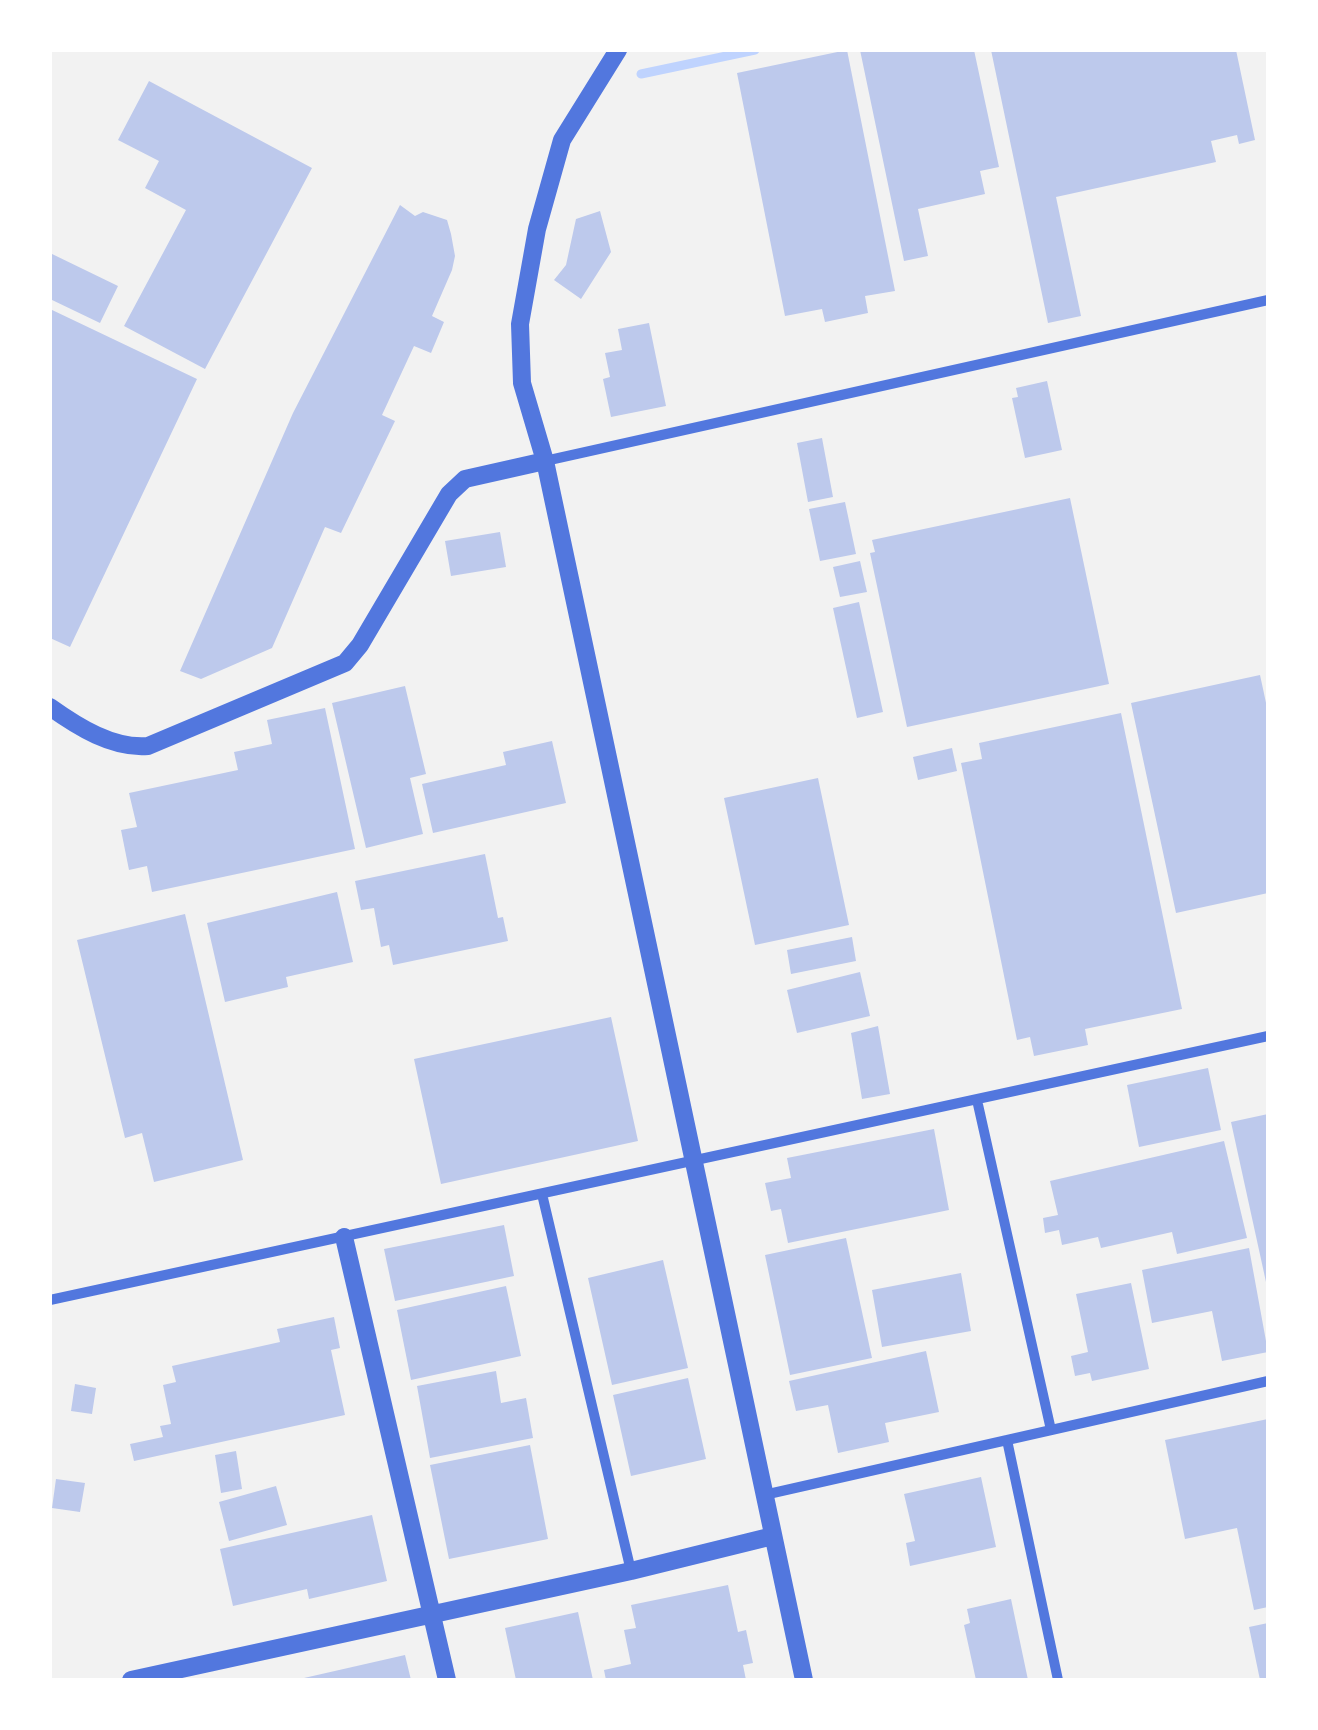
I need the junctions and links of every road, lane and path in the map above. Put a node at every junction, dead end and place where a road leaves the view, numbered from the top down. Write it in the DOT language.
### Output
graph roads {
  1 [pos="618,50"];
  2 [pos="1268,300"];
  3 [pos="545,461"];
  4 [pos="50,707"];
  5 [pos="1268,1036"];
  6 [pos="977,1100"];
  7 [pos="692,1162"];
  8 [pos="542,1194"];
  9 [pos="344,1237"];
  10 [pos="50,1300"];
  11 [pos="1268,1381"];
  12 [pos="1051,1430"];
  13 [pos="1007,1440"];
  14 [pos="764,1495"];
  15 [pos="773,1536"];
  16 [pos="631,1571"];
  17 [pos="433,1615"];
  18 [pos="131,1680"];
  19 [pos="447,1680"];
  20 [pos="804,1680"];
  21 [pos="1058,1680"];
  1 -- 3 [label="street"];
  2 -- 3 [label="street"];
  3 -- 4 [label="street"];
  3 -- 7 [label="street"];
  5 -- 6 [label="street"];
  6 -- 7 [label="street"];
  6 -- 12 [label="street"];
  7 -- 8 [label="street"];
  7 -- 14 [label="street"];
  8 -- 9 [label="street"];
  8 -- 16 [label="street"];
  9 -- 10 [label="street"];
  9 -- 17 [label="street"];
  11 -- 12 [label="street"];
  12 -- 13 [label="street"];
  13 -- 14 [label="street"];
  13 -- 21 [label="street"];
  14 -- 15 [label="street"];
  15 -- 16 [label="street"];
  15 -- 20 [label="street"];
  16 -- 17 [label="street"];
  17 -- 18 [label="street"];
  17 -- 19 [label="street"];
}
